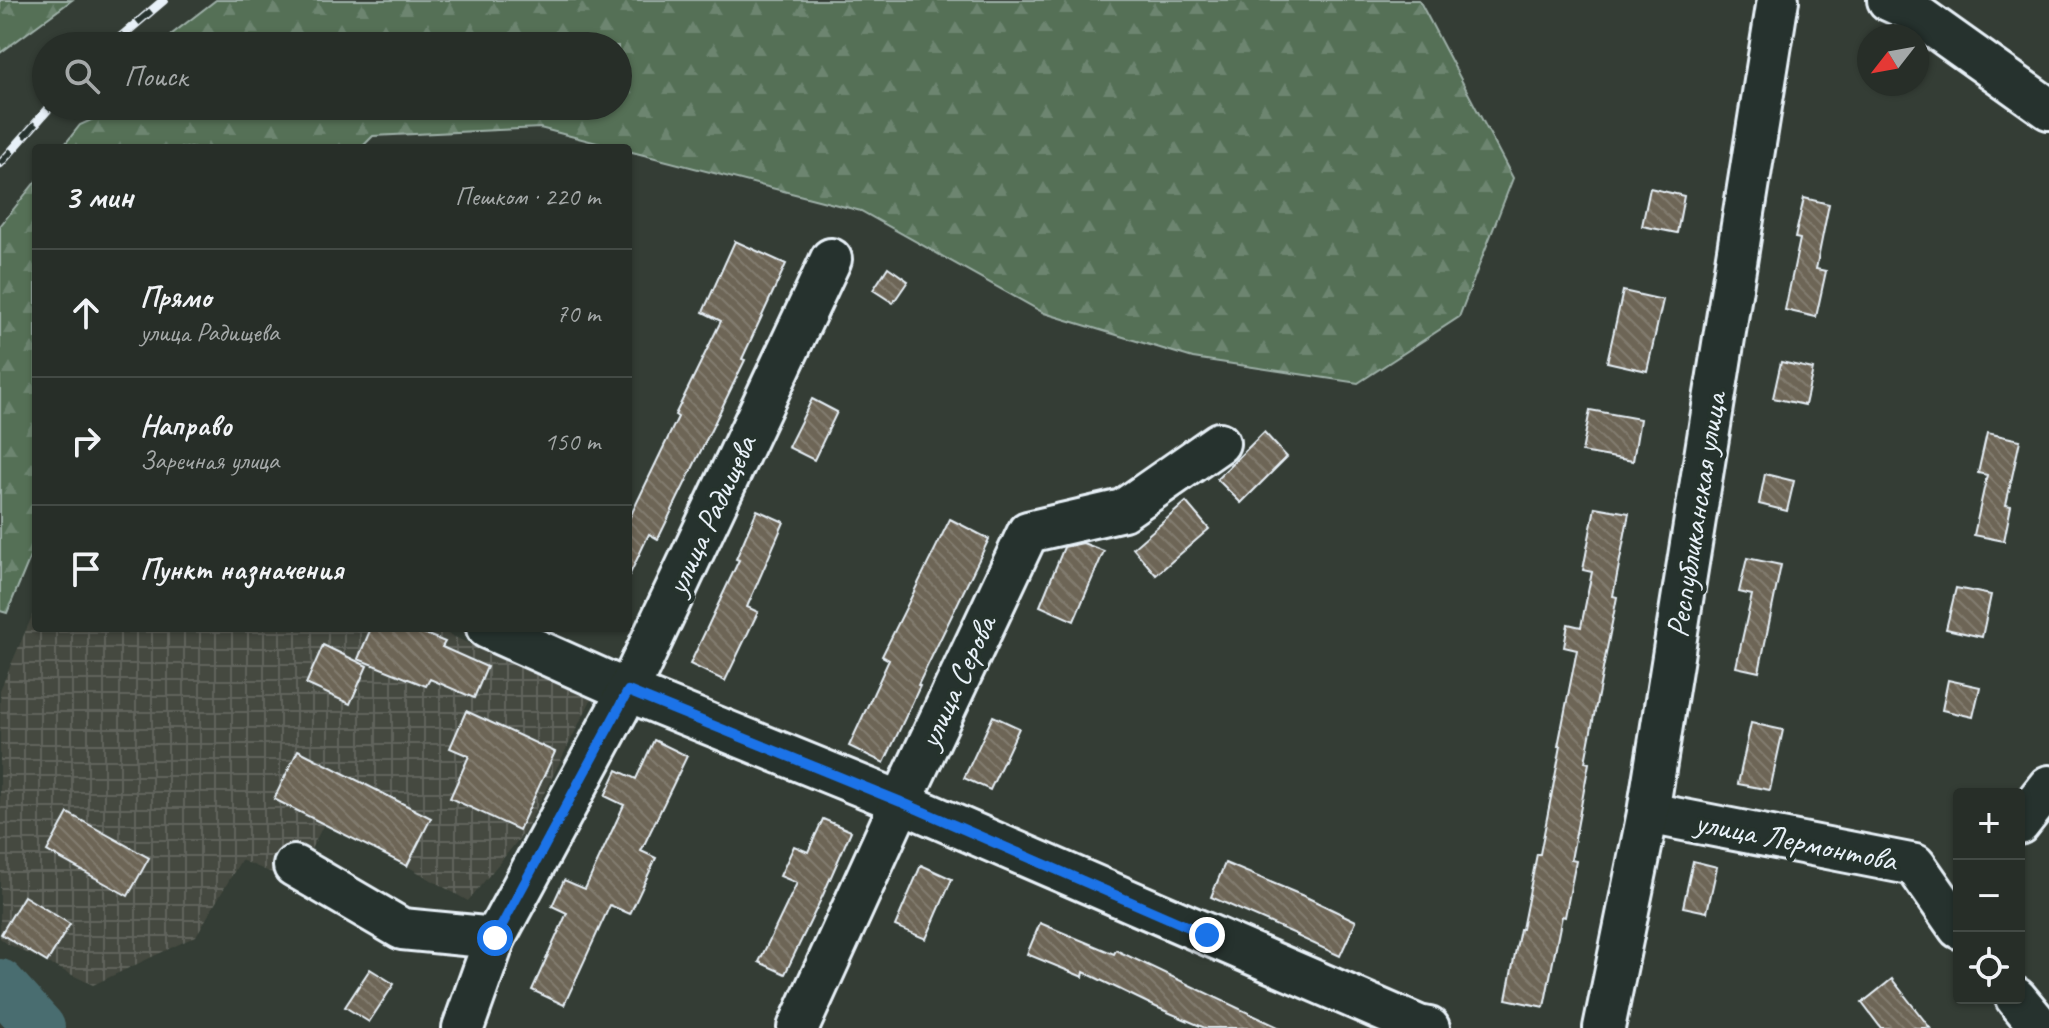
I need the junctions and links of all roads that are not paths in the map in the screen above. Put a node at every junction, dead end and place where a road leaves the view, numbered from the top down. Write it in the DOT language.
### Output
graph roads {
  1 [pos="1778,0"];
  2 [pos="1888,0"];
  3 [pos="2049,109"];
  4 [pos="831,259"];
  5 [pos="1219,443"];
  6 [pos="496,632"];
  7 [pos="628,691"];
  8 [pos="2049,786"];
  9 [pos="901,802"];
  10 [pos="1648,813"];
  11 [pos="2025,816"];
  12 [pos="294,866"];
  13 [pos="1953,912"];
  14 [pos="495,938"];
  15 [pos="2021,1004"];
  16 [pos="463,1028"];
  17 [pos="798,1028"];
  18 [pos="1429,1028"];
  19 [pos="1604,1028"];
  20 [pos="2041,1028"];
  1 -- 10 [label="street, Республиканская улица"];
  2 -- 3 [label="street"];
  4 -- 7 [label="street, улица Радищева"];
  5 -- 9 [label="street, улица Серова"];
  6 -- 7 [label="street"];
  7 -- 9 [label="street"];
  7 -- 14 [label="street, улица Радищева"];
  8 -- 11 [label="street"];
  9 -- 17 [label="street, улица Серова"];
  9 -- 18 [label="street"];
  10 -- 13 [label="street, улица Лермонтова"];
  10 -- 19 [label="street, Республиканская улица"];
  12 -- 14 [label="street"];
  14 -- 16 [label="street, улица Радищева"];
  15 -- 20 [label="street"];
}
